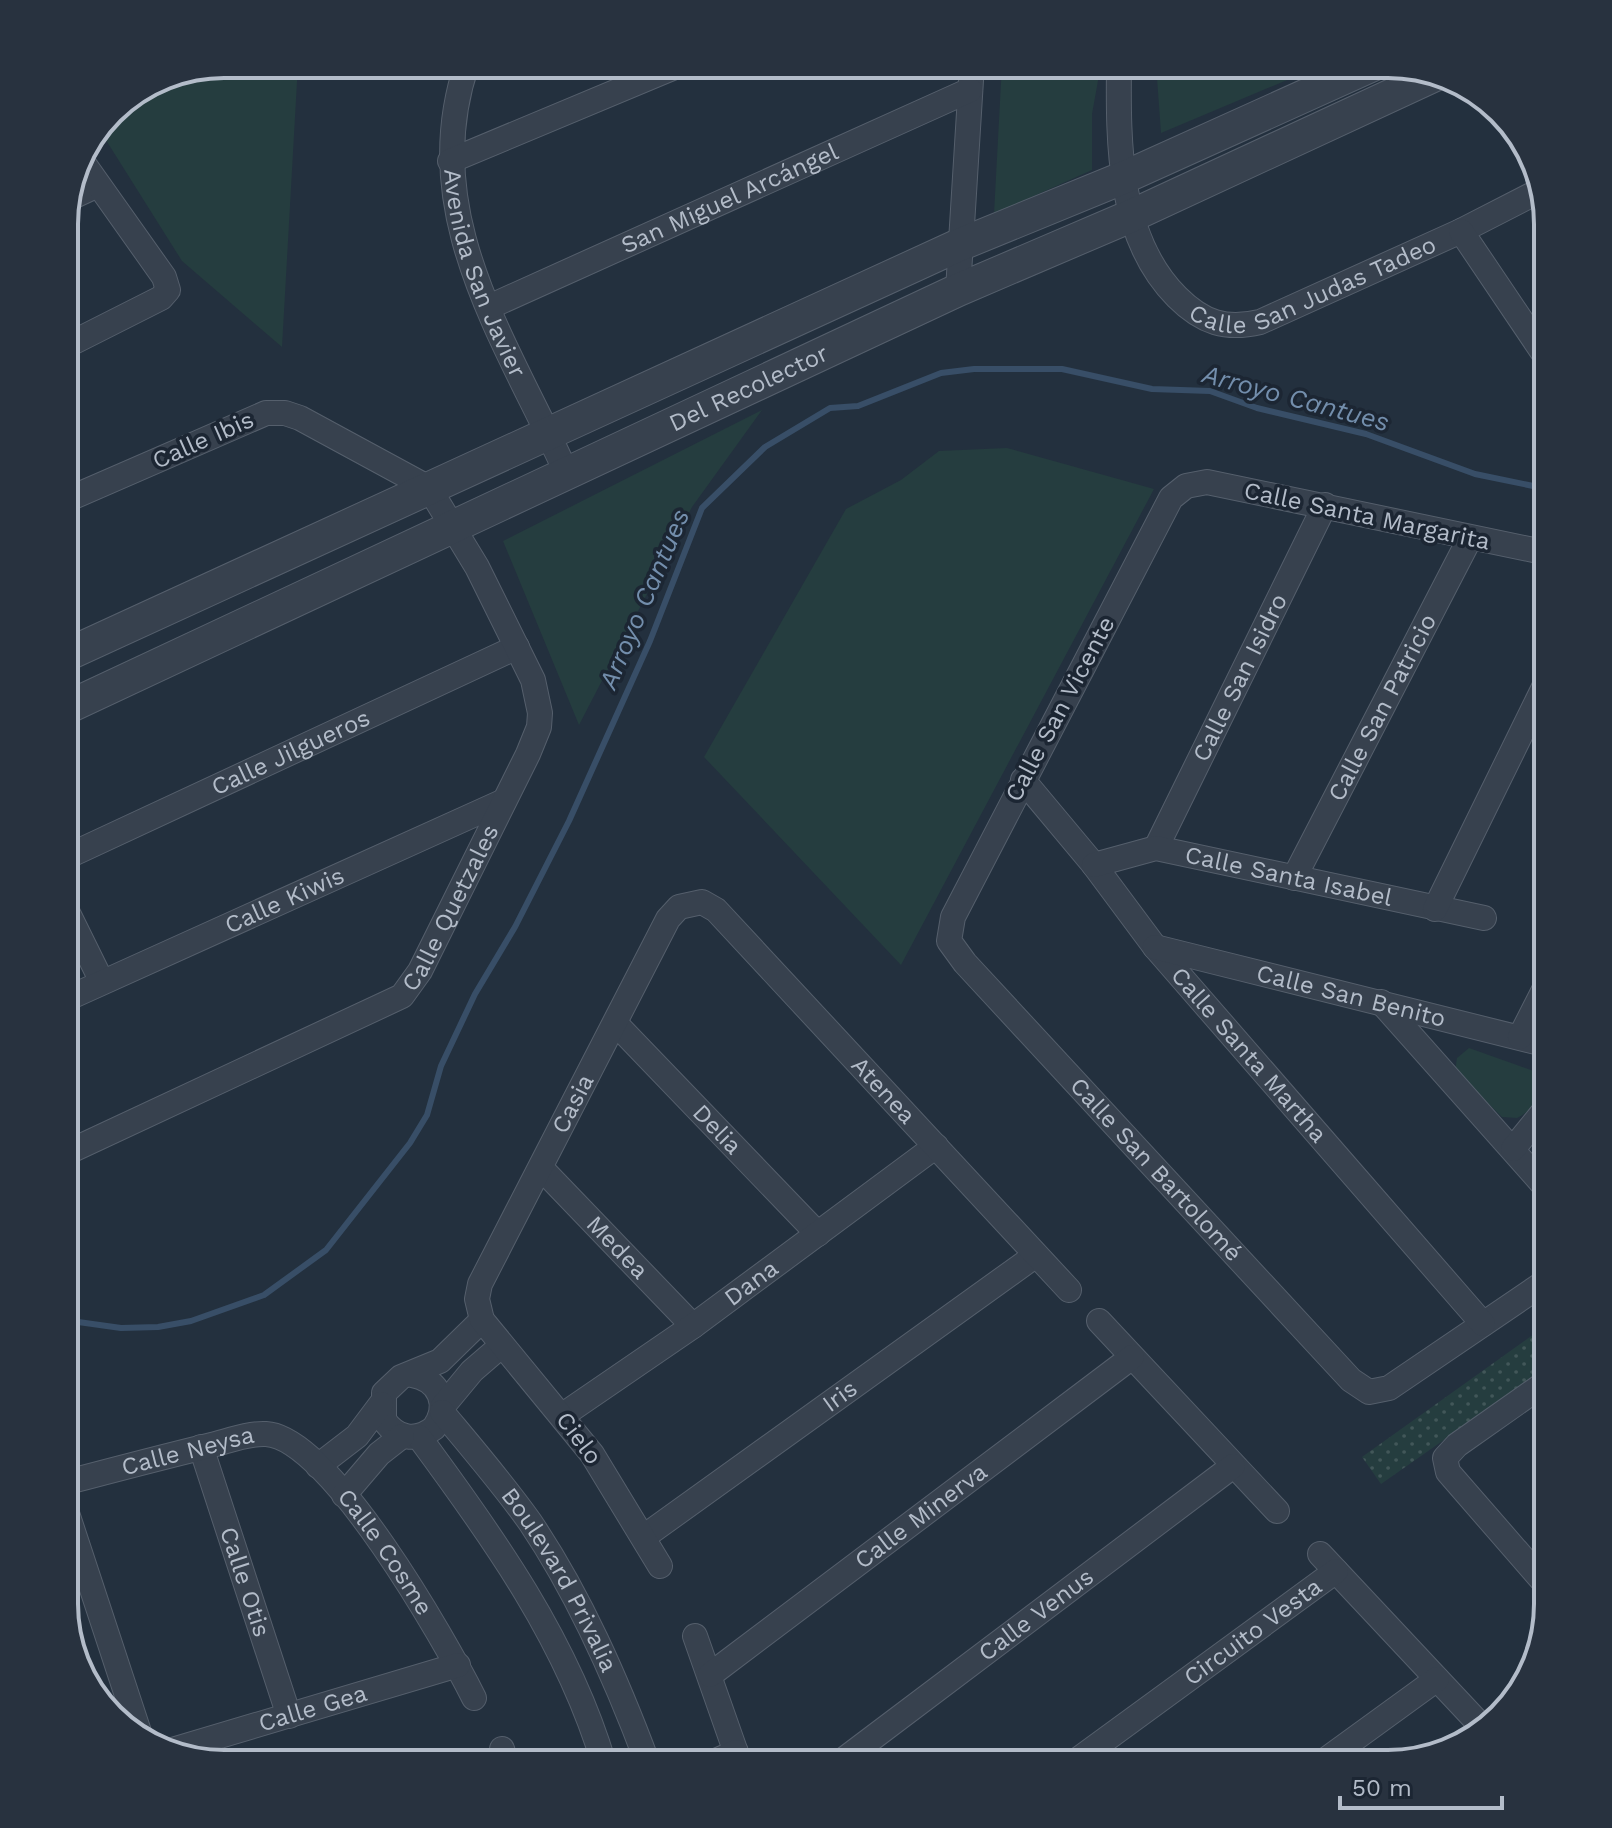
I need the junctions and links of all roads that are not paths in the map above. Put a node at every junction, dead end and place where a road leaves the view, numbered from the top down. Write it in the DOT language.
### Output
graph roads {
  1 [pos="463,78"];
  2 [pos="649,78"];
  3 [pos="971,78"];
  4 [pos="1119,78"];
  5 [pos="1344,78"];
  6 [pos="1420,82"];
  7 [pos="970,90"];
  8 [pos="450,161"];
  9 [pos="88,171"];
  10 [pos="1125,177"];
  11 [pos="98,185"];
  12 [pos="82,193"];
  13 [pos="1531,195"];
  14 [pos="1131,216"];
  15 [pos="1461,231"];
  16 [pos="959,245"];
  17 [pos="958,290"];
  18 [pos="489,307"];
  19 [pos="1534,339"];
  20 [pos="78,340"];
  21 [pos="547,431"];
  22 [pos="566,472"];
  23 [pos="1186,486"];
  24 [pos="429,488"];
  25 [pos="78,495"];
  26 [pos="1325,505"];
  27 [pos="453,525"];
  28 [pos="1470,538"];
  29 [pos="1534,550"];
  30 [pos="517,647"];
  31 [pos="78,650"];
  32 [pos="78,702"];
  33 [pos="1534,707"];
  34 [pos="1023,780"];
  35 [pos="504,801"];
  36 [pos="1156,848"];
  37 [pos="78,851"];
  38 [pos="1094,865"];
  39 [pos="1294,878"];
  40 [pos="692,902"];
  41 [pos="1435,909"];
  42 [pos="1484,918"];
  43 [pos="78,933"];
  44 [pos="949,941"];
  45 [pos="1155,947"];
  46 [pos="102,982"];
  47 [pos="78,993"];
  48 [pos="1381,1002"];
  49 [pos="1534,1010"];
  50 [pos="616,1024"];
  51 [pos="1520,1037"];
  52 [pos="1534,1041"];
  53 [pos="1534,1123"];
  54 [pos="936,1146"];
  55 [pos="78,1147"];
  56 [pos="1513,1149"];
  57 [pos="541,1168"];
  58 [pos="1534,1174"];
  59 [pos="818,1234"];
  60 [pos="1036,1255"];
  61 [pos="1534,1289"];
  62 [pos="1069,1290"];
  63 [pos="482,1320"];
  64 [pos="1099,1321"];
  65 [pos="1483,1324"];
  66 [pos="693,1326"];
  67 [pos="501,1346"];
  68 [pos="1132,1357"];
  69 [pos="412,1375"];
  70 [pos="1534,1391"];
  71 [pos="381,1404"];
  72 [pos="442,1409"];
  73 [pos="563,1415"];
  74 [pos="266,1434"];
  75 [pos="410,1436"];
  76 [pos="201,1447"];
  77 [pos="318,1466"];
  78 [pos="1233,1466"];
  79 [pos="78,1479"];
  80 [pos="344,1495"];
  81 [pos="1277,1511"];
  82 [pos="645,1536"];
  83 [pos="78,1547"];
  84 [pos="1534,1560"];
  85 [pos="1528,1565"];
  86 [pos="660,1566"];
  87 [pos="1534,1572"];
  88 [pos="695,1636"];
  89 [pos="458,1665"];
  90 [pos="710,1675"];
  91 [pos="1437,1679"];
  92 [pos="474,1698"];
  93 [pos="289,1716"];
  94 [pos="135,1719"];
  95 [pos="1476,1721"];
  96 [pos="189,1745"];
  97 [pos="599,1750"];
  98 [pos="642,1750"];
  99 [pos="735,1750"];
  100 [pos="857,1750"];
  101 [pos="1090,1750"];
  102 [pos="1339,1750"];
  1 -- 8 [label="street, Avenida San Javier"];
  2 -- 8 [label="street"];
  3 -- 7 [label="street"];
  4 -- 10 [label="street, Calle San Judas Tadeo"];
  5 -- 10 [label="street, Del Recolector"];
  6 -- 14 [label="street, Del Recolector"];
  7 -- 16 [label="street"];
  7 -- 18 [label="street, San Miguel Arcángel"];
  8 -- 18 [label="street, Avenida San Javier"];
  9 -- 11 [label="street"];
  10 -- 14 [label="street, Calle San Judas Tadeo"];
  10 -- 16 [label="street, Del Recolector"];
  11 -- 12 [label="street"];
  11 -- 20 [label="street"];
  13 -- 15 [label="street, Calle San Judas Tadeo"];
  14 -- 15 [label="street, Calle San Judas Tadeo"];
  14 -- 17 [label="street, Del Recolector"];
  15 -- 19 [label="street"];
  16 -- 17 [label="street"];
  16 -- 21 [label="street, Del Recolector"];
  17 -- 22 [label="street, Del Recolector"];
  18 -- 21 [label="street, Avenida San Javier"];
  21 -- 22 [label="street, Avenida San Javier"];
  21 -- 24 [label="street, Del Recolector"];
  22 -- 27 [label="street, Del Recolector"];
  23 -- 26 [label="street, Calle Santa Margarita"];
  23 -- 34 [label="street, Calle San Vicente"];
  24 -- 25 [label="street, Calle Ibis"];
  24 -- 27 [label="street, Calle Ibis"];
  24 -- 31 [label="street, Del Recolector"];
  26 -- 28 [label="street, Calle Santa Margarita"];
  26 -- 36 [label="street, Calle San Isidro"];
  27 -- 30 [label="street, Calle Quetzales"];
  27 -- 32 [label="street, Del Recolector"];
  28 -- 29 [label="street, Calle Santa Margarita"];
  28 -- 39 [label="street, Calle San Patricio"];
  30 -- 35 [label="street, Calle Quetzales"];
  30 -- 37 [label="street, Calle Jilgueros"];
  33 -- 41 [label="street"];
  34 -- 38 [label="street, Calle Santa Martha"];
  34 -- 44 [label="street, Calle San Vicente"];
  35 -- 46 [label="street, Calle Kiwis"];
  35 -- 55 [label="street, Calle Quetzales"];
  36 -- 38 [label="street, Calle Santa Isabel"];
  36 -- 39 [label="street, Calle Santa Isabel"];
  38 -- 45 [label="street, Calle Santa Martha"];
  39 -- 41 [label="street, Calle Santa Isabel"];
  40 -- 50 [label="street, Casia"];
  40 -- 54 [label="street, Atenea"];
  41 -- 42 [label="street, Calle Santa Isabel"];
  43 -- 46 [label="street"];
  44 -- 65 [label="street, Calle San Bartolomé"];
  45 -- 48 [label="street, Calle San Benito"];
  45 -- 65 [label="street, Calle Santa Martha"];
  46 -- 47 [label="street, Calle Kiwis"];
  48 -- 51 [label="street, Calle San Benito"];
  48 -- 56 [label="street"];
  49 -- 51 [label="street"];
  50 -- 57 [label="street, Casia"];
  50 -- 59 [label="street, Delia"];
  51 -- 52 [label="street, Calle San Benito"];
  53 -- 56 [label="street"];
  54 -- 59 [label="street, Dana"];
  54 -- 60 [label="street, Atenea"];
  56 -- 58 [label="street"];
  57 -- 63 [label="street, Casia"];
  57 -- 66 [label="street, Medea"];
  59 -- 66 [label="street, Dana"];
  60 -- 62 [label="street, Atenea"];
  60 -- 82 [label="street, Iris"];
  61 -- 65 [label="street"];
  63 -- 67 [label="street, Cielo"];
  63 -- 69 [label="street"];
  64 -- 68 [label="street"];
  66 -- 73 [label="street, Dana"];
  67 -- 72 [label="street"];
  67 -- 73 [label="street, Cielo"];
  68 -- 78 [label="street"];
  68 -- 90 [label="street, Calle Minerva"];
  69 -- 71 [label="street"];
  69 -- 72 [label="street"];
  70 -- 85 [label="street"];
  71 -- 75 [label="street"];
  71 -- 77 [label="street"];
  72 -- 75 [label="street"];
  72 -- 98 [label="street, Boulevard Privalia"];
  73 -- 82 [label="street, Cielo"];
  74 -- 76 [label="street, Calle Neysa"];
  74 -- 77 [label="street, Calle Cosme"];
  75 -- 80 [label="street"];
  75 -- 97 [label="street, Boulevard Privalia"];
  76 -- 79 [label="street, Calle Neysa"];
  76 -- 93 [label="street, Calle Otis"];
  77 -- 80 [label="street, Calle Cosme"];
  78 -- 81 [label="street"];
  78 -- 100 [label="street, Calle Venus"];
  80 -- 89 [label="street, Calle Cosme"];
  82 -- 86 [label="street, Cielo"];
  83 -- 94 [label="street"];
  84 -- 85 [label="street"];
  85 -- 87 [label="street"];
  88 -- 90 [label="street"];
  89 -- 92 [label="street, Calle Cosme"];
  89 -- 93 [label="street, Calle Gea"];
  90 -- 99 [label="street"];
  91 -- 95 [label="street, Circuito Vesta"];
  91 -- 101 [label="street, Circuito Vesta"];
  91 -- 102 [label="street"];
  93 -- 96 [label="street, Calle Gea"];
}
